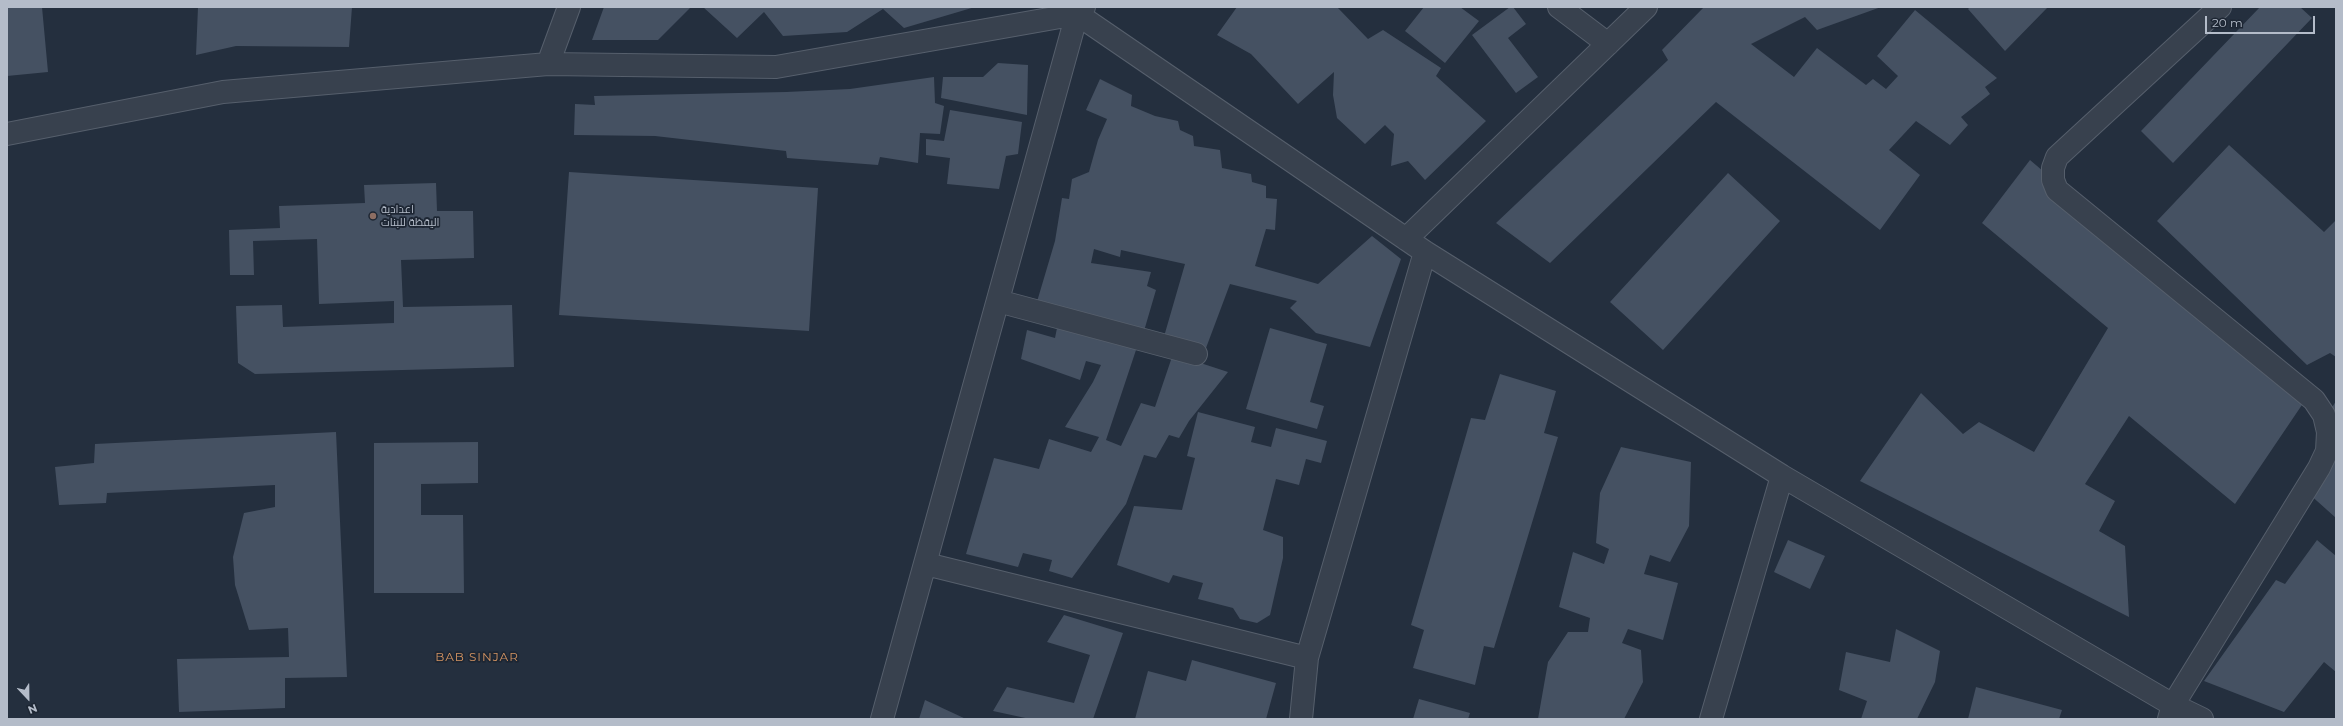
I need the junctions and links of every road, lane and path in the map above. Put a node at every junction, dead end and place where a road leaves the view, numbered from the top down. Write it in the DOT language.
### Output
graph roads {
  1 [pos="569,7"];
  2 [pos="1559,7"];
  3 [pos="1646,7"];
  4 [pos="2220,7"];
  5 [pos="1080,10"];
  6 [pos="1608,44"];
  7 [pos="548,64"];
  8 [pos="7,134"];
  9 [pos="1406,239"];
  10 [pos="1425,252"];
  11 [pos="998,302"];
  12 [pos="1196,354"];
  13 [pos="1782,476"];
  14 [pos="926,564"];
  15 [pos="1307,658"];
  16 [pos="2171,712"];
  17 [pos="882,719"];
  18 [pos="1301,719"];
  19 [pos="1711,719"];
  20 [pos="2202,719"];
  1 -- 7 [label="street"];
  2 -- 6 [label="street"];
  3 -- 6 [label="street"];
  4 -- 16 [label="street"];
  5 -- 7 [label="street"];
  5 -- 9 [label="street"];
  5 -- 11 [label="street"];
  6 -- 9 [label="street"];
  7 -- 8 [label="street"];
  9 -- 10 [label="street"];
  10 -- 13 [label="street"];
  10 -- 15 [label="street"];
  11 -- 12 [label="street"];
  11 -- 14 [label="street"];
  13 -- 16 [label="street"];
  13 -- 19 [label="street"];
  14 -- 15 [label="street"];
  14 -- 17 [label="street"];
  15 -- 18 [label="street"];
  16 -- 20 [label="street"];
}
